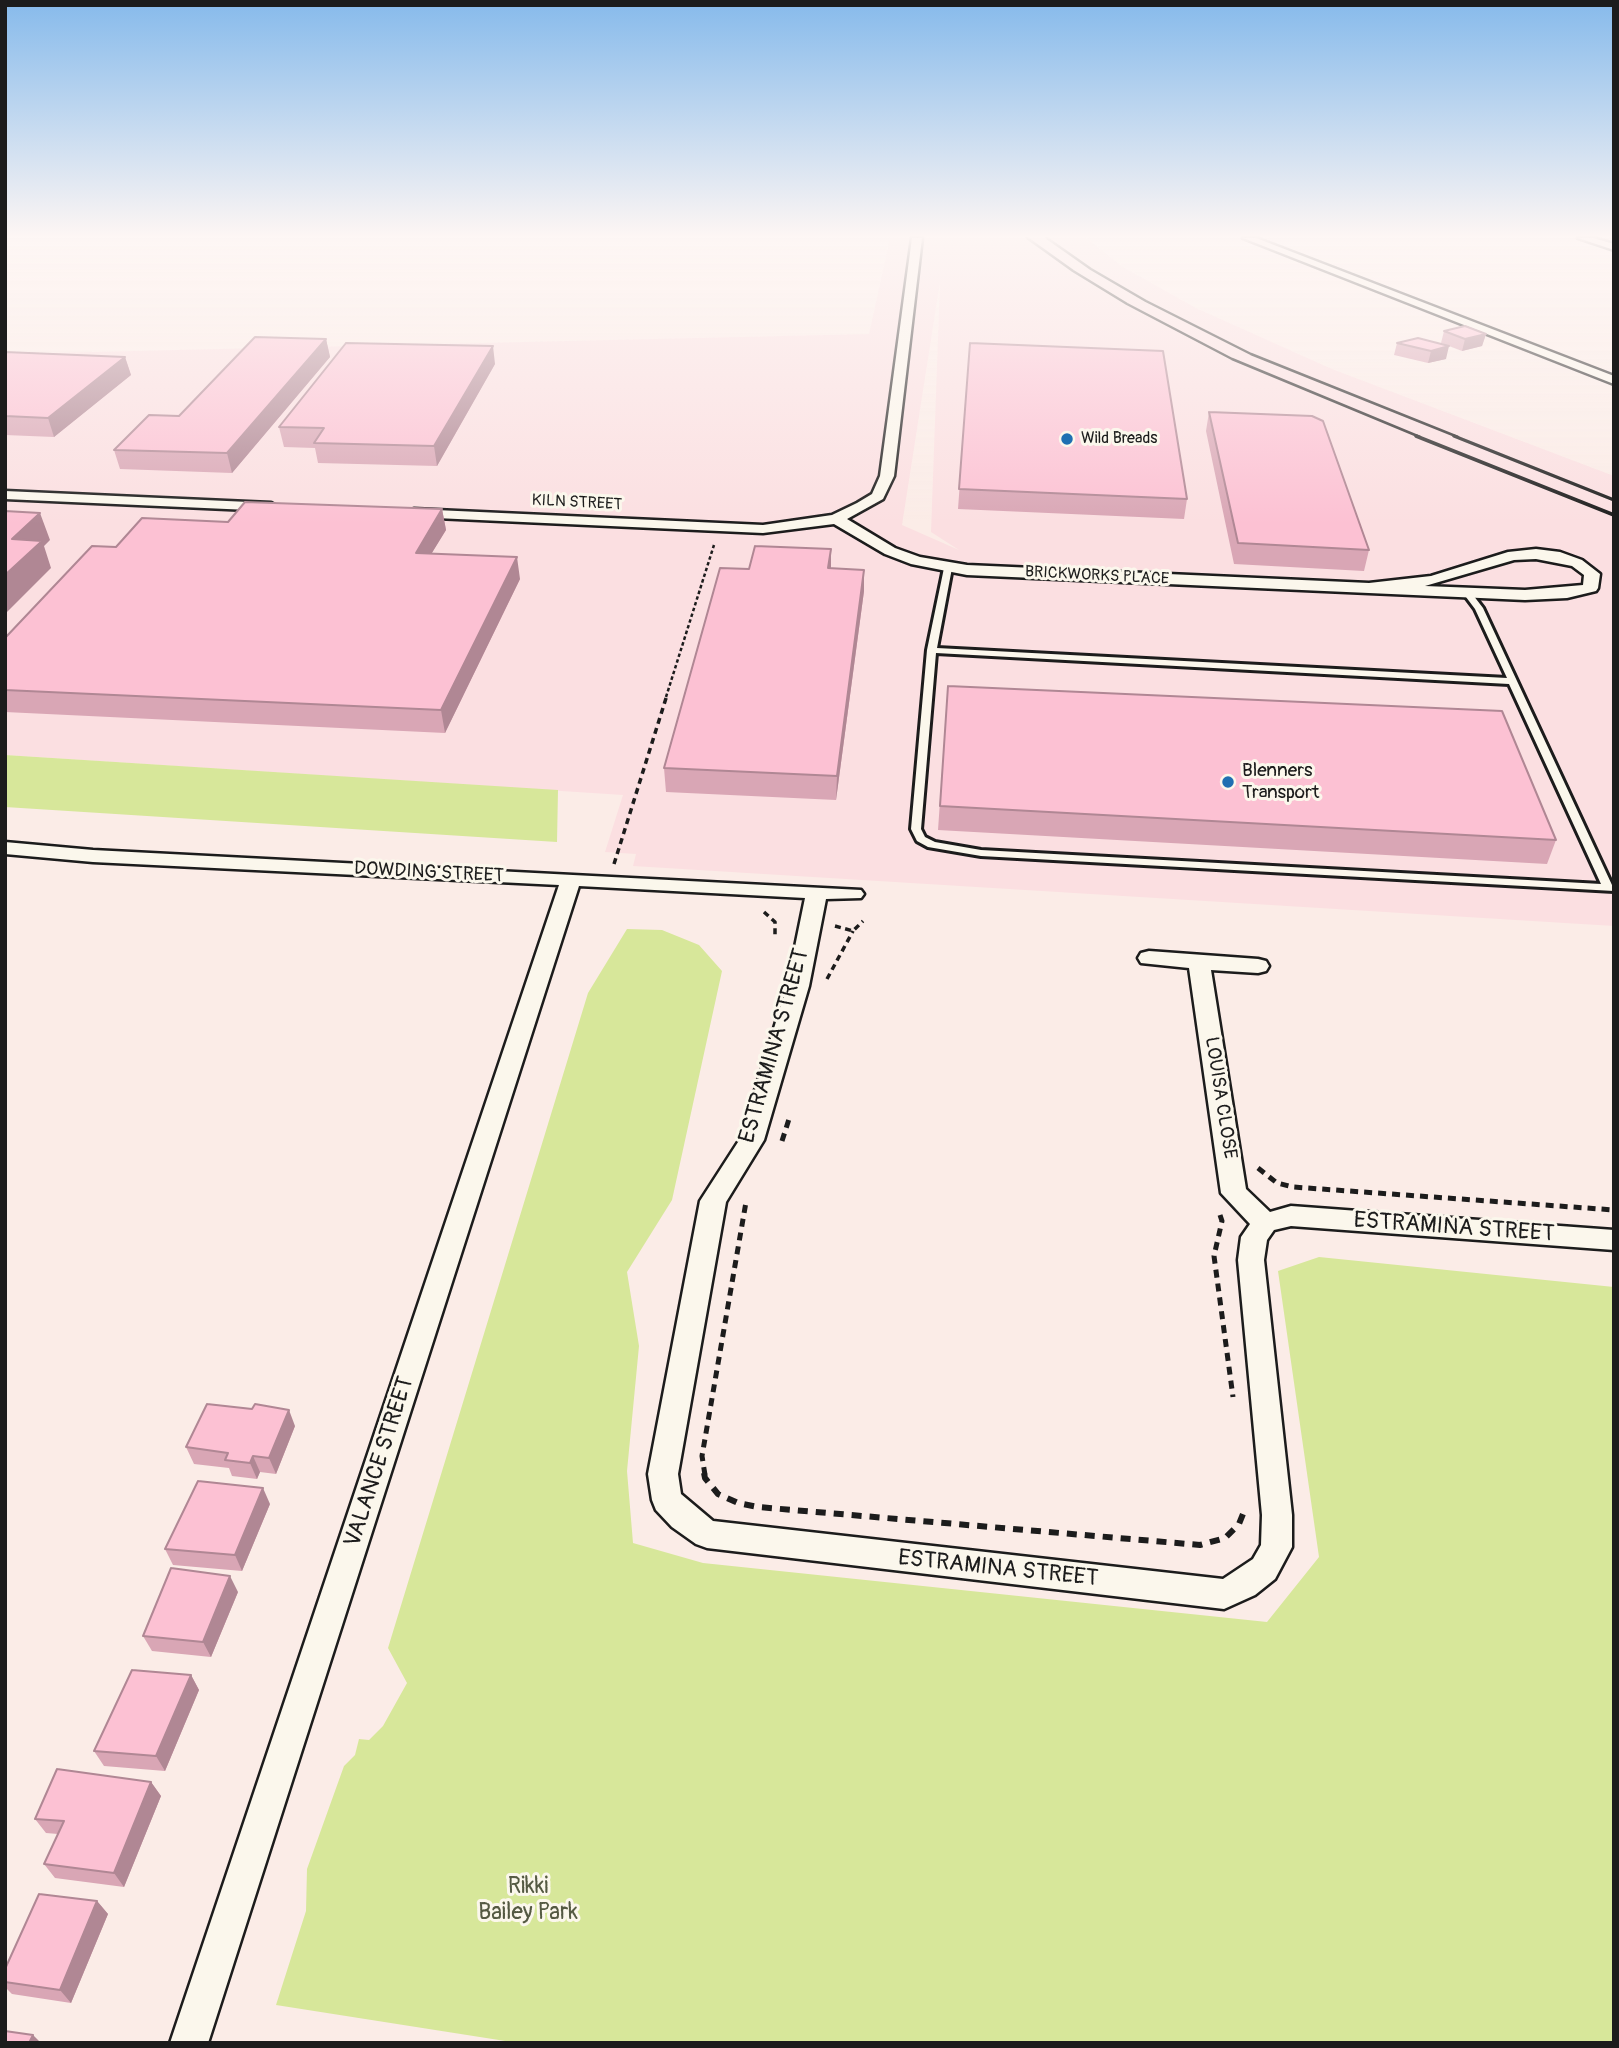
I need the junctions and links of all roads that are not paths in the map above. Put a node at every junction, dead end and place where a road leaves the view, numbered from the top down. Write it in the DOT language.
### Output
graph roads {
  1 [pos="906,334"];
  2 [pos="1494,334"];
  3 [pos="1614,380"];
  4 [pos="5,495"];
  5 [pos="293,508"];
  6 [pos="404,513"];
  7 [pos="836,519"];
  8 [pos="948,568"];
  9 [pos="1369,588"];
  10 [pos="1467,593"];
  11 [pos="932,650"];
  12 [pos="1512,681"];
  13 [pos="5,848"];
  14 [pos="571,881"];
  15 [pos="1611,888"];
  16 [pos="817,892"];
  17 [pos="854,894"];
  18 [pos="1149,958"];
  19 [pos="1199,961"];
  20 [pos="1258,965"];
  21 [pos="1265,1223"];
  22 [pos="1614,1240"];
  23 [pos="189,2043"];
  1 -- 7 [label="street, KILN STREET"];
  2 -- 3 [label="street"];
  4 -- 5 [label="street"];
  6 -- 7 [label="street, KILN STREET"];
  7 -- 8 [label="street, BRICKWORKS PLACE"];
  8 -- 9 [label="street, BRICKWORKS PLACE"];
  8 -- 11 [label="lane"];
  9 -- 10 [label="street, BRICKWORKS PLACE"];
  9 -- 10 [label="street, BRICKWORKS PLACE"];
  10 -- 12 [label="lane"];
  11 -- 12 [label="lane"];
  11 -- 15 [label="lane"];
  12 -- 15 [label="lane"];
  13 -- 14 [label="street, DOWDING STREET"];
  14 -- 16 [label="street, DOWDING STREET"];
  14 -- 23 [label="street, VALANCE STREET"];
  16 -- 17 [label="street, DOWDING STREET"];
  16 -- 21 [label="street, ESTRAMINA STREET"];
  18 -- 19 [label="street"];
  19 -- 20 [label="street"];
  19 -- 21 [label="street, LOUISA CLOSE"];
  21 -- 22 [label="street, ESTRAMINA STREET"];
}
